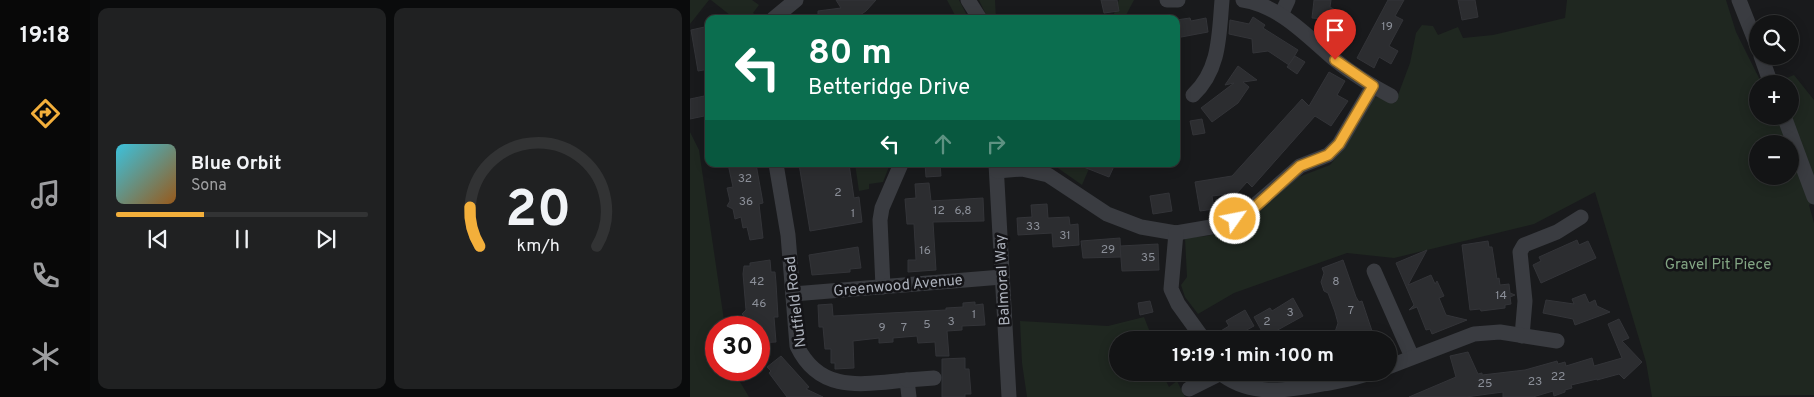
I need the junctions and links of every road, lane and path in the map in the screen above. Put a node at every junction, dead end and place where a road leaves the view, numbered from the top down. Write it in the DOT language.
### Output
graph roads {
  1 [pos="796,0"];
  2 [pos="968,0"];
  3 [pos="1167,0"];
  4 [pos="1178,0"];
  5 [pos="1222,0"];
  6 [pos="1243,0"];
  7 [pos="1288,0"];
  8 [pos="1739,0"];
  9 [pos="1281,14"];
  10 [pos="778,15"];
  11 [pos="977,15"];
  12 [pos="1749,25"];
  13 [pos="1373,86"];
  14 [pos="1193,95"];
  15 [pos="1391,96"];
  16 [pos="1787,125"];
  17 [pos="777,167"];
  18 [pos="899,167"];
  19 [pos="996,168"];
  20 [pos="1814,197"];
  21 [pos="1581,217"];
  22 [pos="1176,233"];
  23 [pos="1374,271"];
  24 [pos="1002,277"];
  25 [pos="883,287"];
  26 [pos="793,294"];
  27 [pos="1198,331"];
  28 [pos="1522,336"];
  29 [pos="1557,340"];
  30 [pos="1412,357"];
  31 [pos="1397,363"];
  32 [pos="934,378"];
  33 [pos="907,380"];
  34 [pos="1204,381"];
  35 [pos="1232,381"];
  36 [pos="1339,381"];
  37 [pos="1189,389"];
  38 [pos="909,397"];
  39 [pos="1009,397"];
  1 -- 10 [label="street"];
  2 -- 11 [label="street"];
  3 -- 4 [label="street"];
  5 -- 14 [label="street"];
  6 -- 9 [label="street"];
  7 -- 9 [label="street"];
  8 -- 12 [label="street"];
  9 -- 13 [label="street"];
  13 -- 15 [label="street"];
  13 -- 22 [label="street"];
  16 -- 20 [label="street"];
  17 -- 26 [label="street, Nutfield Road"];
  18 -- 25 [label="street"];
  19 -- 22 [label="street"];
  19 -- 24 [label="street, Balmoral Way"];
  21 -- 28 [label="street"];
  22 -- 27 [label="street"];
  23 -- 30 [label="street"];
  24 -- 25 [label="street, Greenwood Avenue"];
  24 -- 39 [label="street, Balmoral Way"];
  25 -- 26 [label="street, Greenwood Avenue"];
  26 -- 33 [label="street, Nutfield Road"];
  28 -- 29 [label="street"];
  28 -- 30 [label="street"];
  30 -- 31 [label="street"];
  32 -- 33 [label="street, Nutfield Road"];
  33 -- 38 [label="street"];
  34 -- 37 [label="street"];
  35 -- 36 [label="street"];
}
